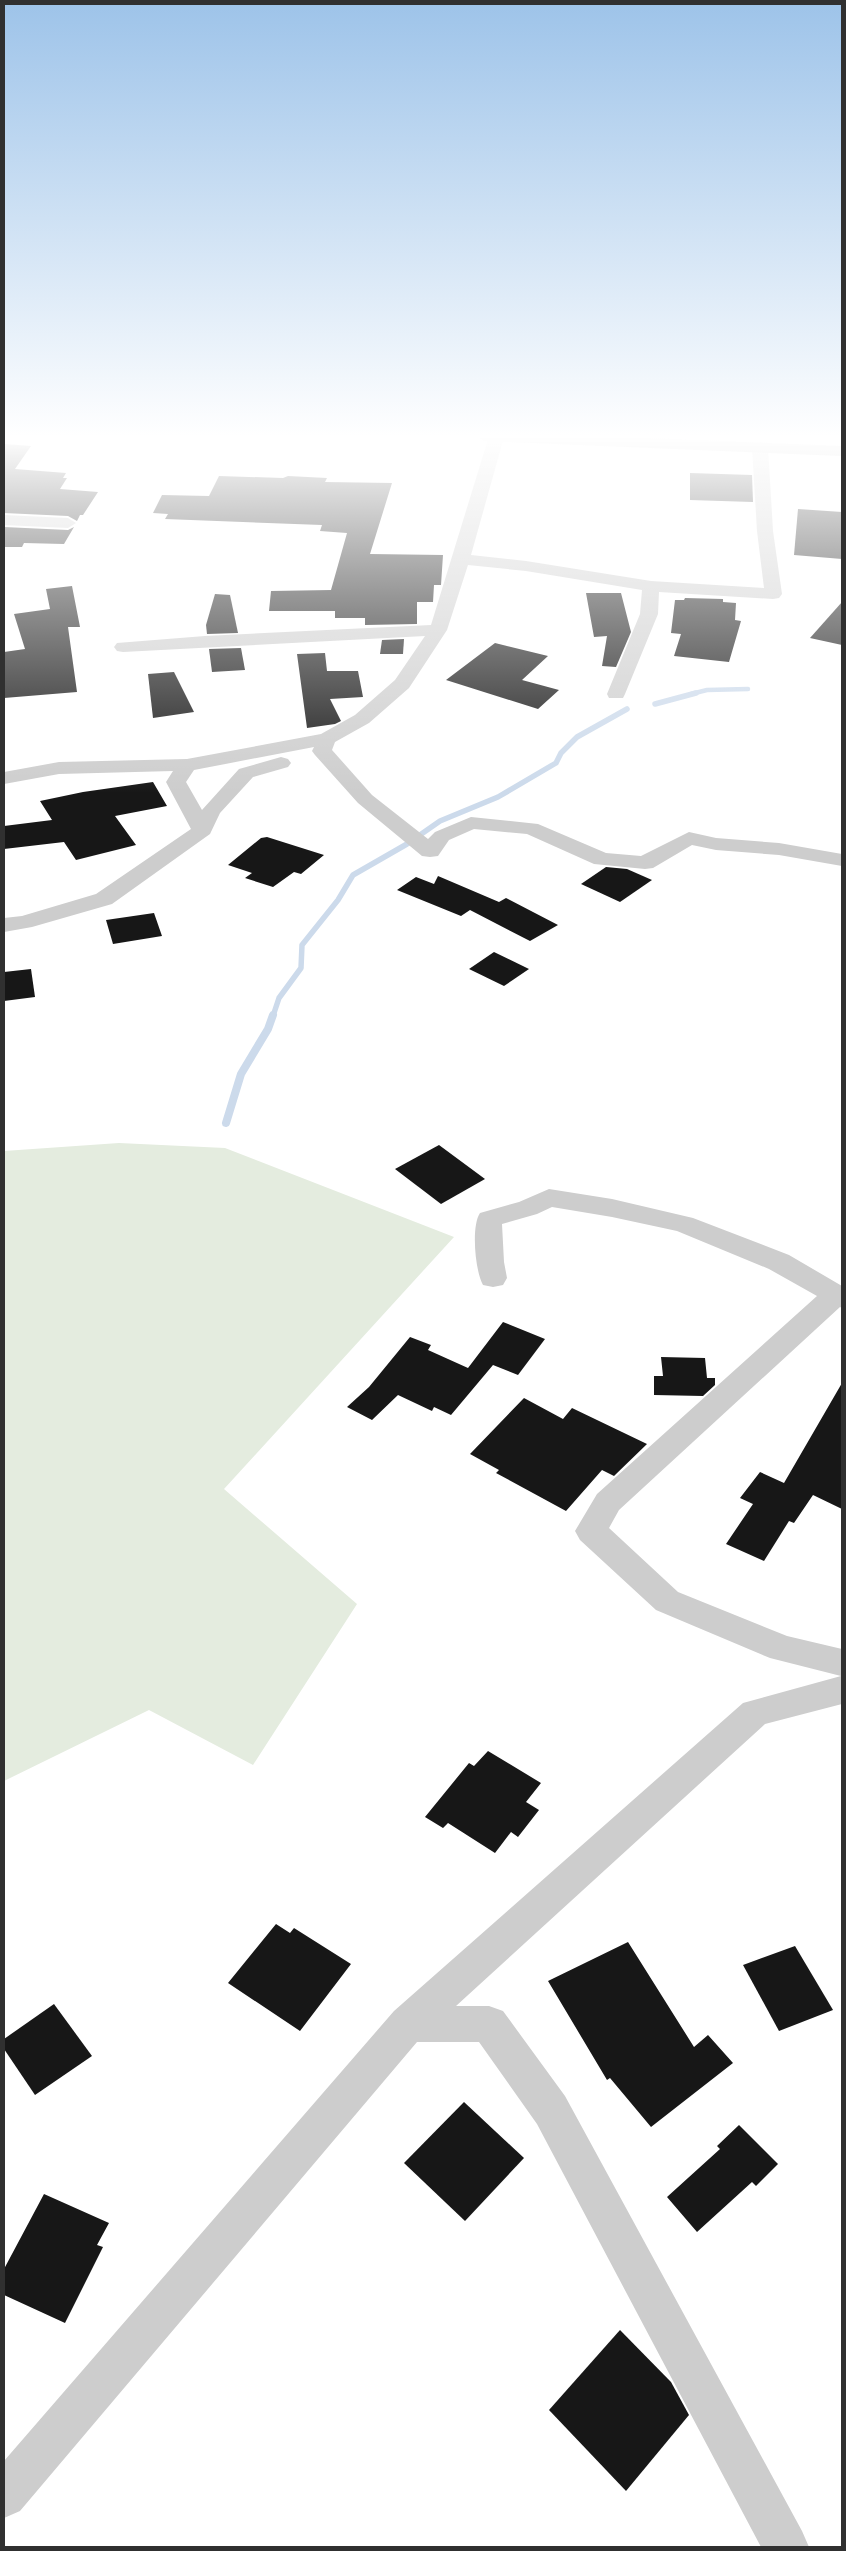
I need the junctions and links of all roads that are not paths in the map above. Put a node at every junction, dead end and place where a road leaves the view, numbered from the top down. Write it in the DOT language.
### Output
graph roads {
  1 [pos="462,555"];
  2 [pos="768,555"];
  3 [pos="461,559"];
  4 [pos="650,586"];
  5 [pos="438,630"];
  6 [pos="123,647"];
  7 [pos="616,694"];
  8 [pos="327,740"];
  9 [pos="187,765"];
  10 [pos="4,778"];
  11 [pos="201,828"];
  12 [pos="842,860"];
  13 [pos="4,925"];
  14 [pos="493,1278"];
  15 [pos="839,1297"];
  16 [pos="842,1663"];
  17 [pos="842,1690"];
  18 [pos="408,2024"];
  19 [pos="4,2495"];
  20 [pos="786,2547"];
  1 -- 3 [label="street"];
  2 -- 4 [label="street"];
  3 -- 4 [label="street"];
  3 -- 5 [label="street"];
  4 -- 7 [label="street"];
  5 -- 6 [label="street"];
  5 -- 8 [label="street"];
  8 -- 9 [label="street"];
  8 -- 11 [label="street"];
  8 -- 12 [label="street"];
  9 -- 10 [label="street"];
  9 -- 11 [label="street"];
  11 -- 13 [label="street"];
  14 -- 15 [label="street"];
  15 -- 16 [label="street"];
  17 -- 18 [label="street"];
  18 -- 19 [label="street"];
  18 -- 20 [label="street"];
}
